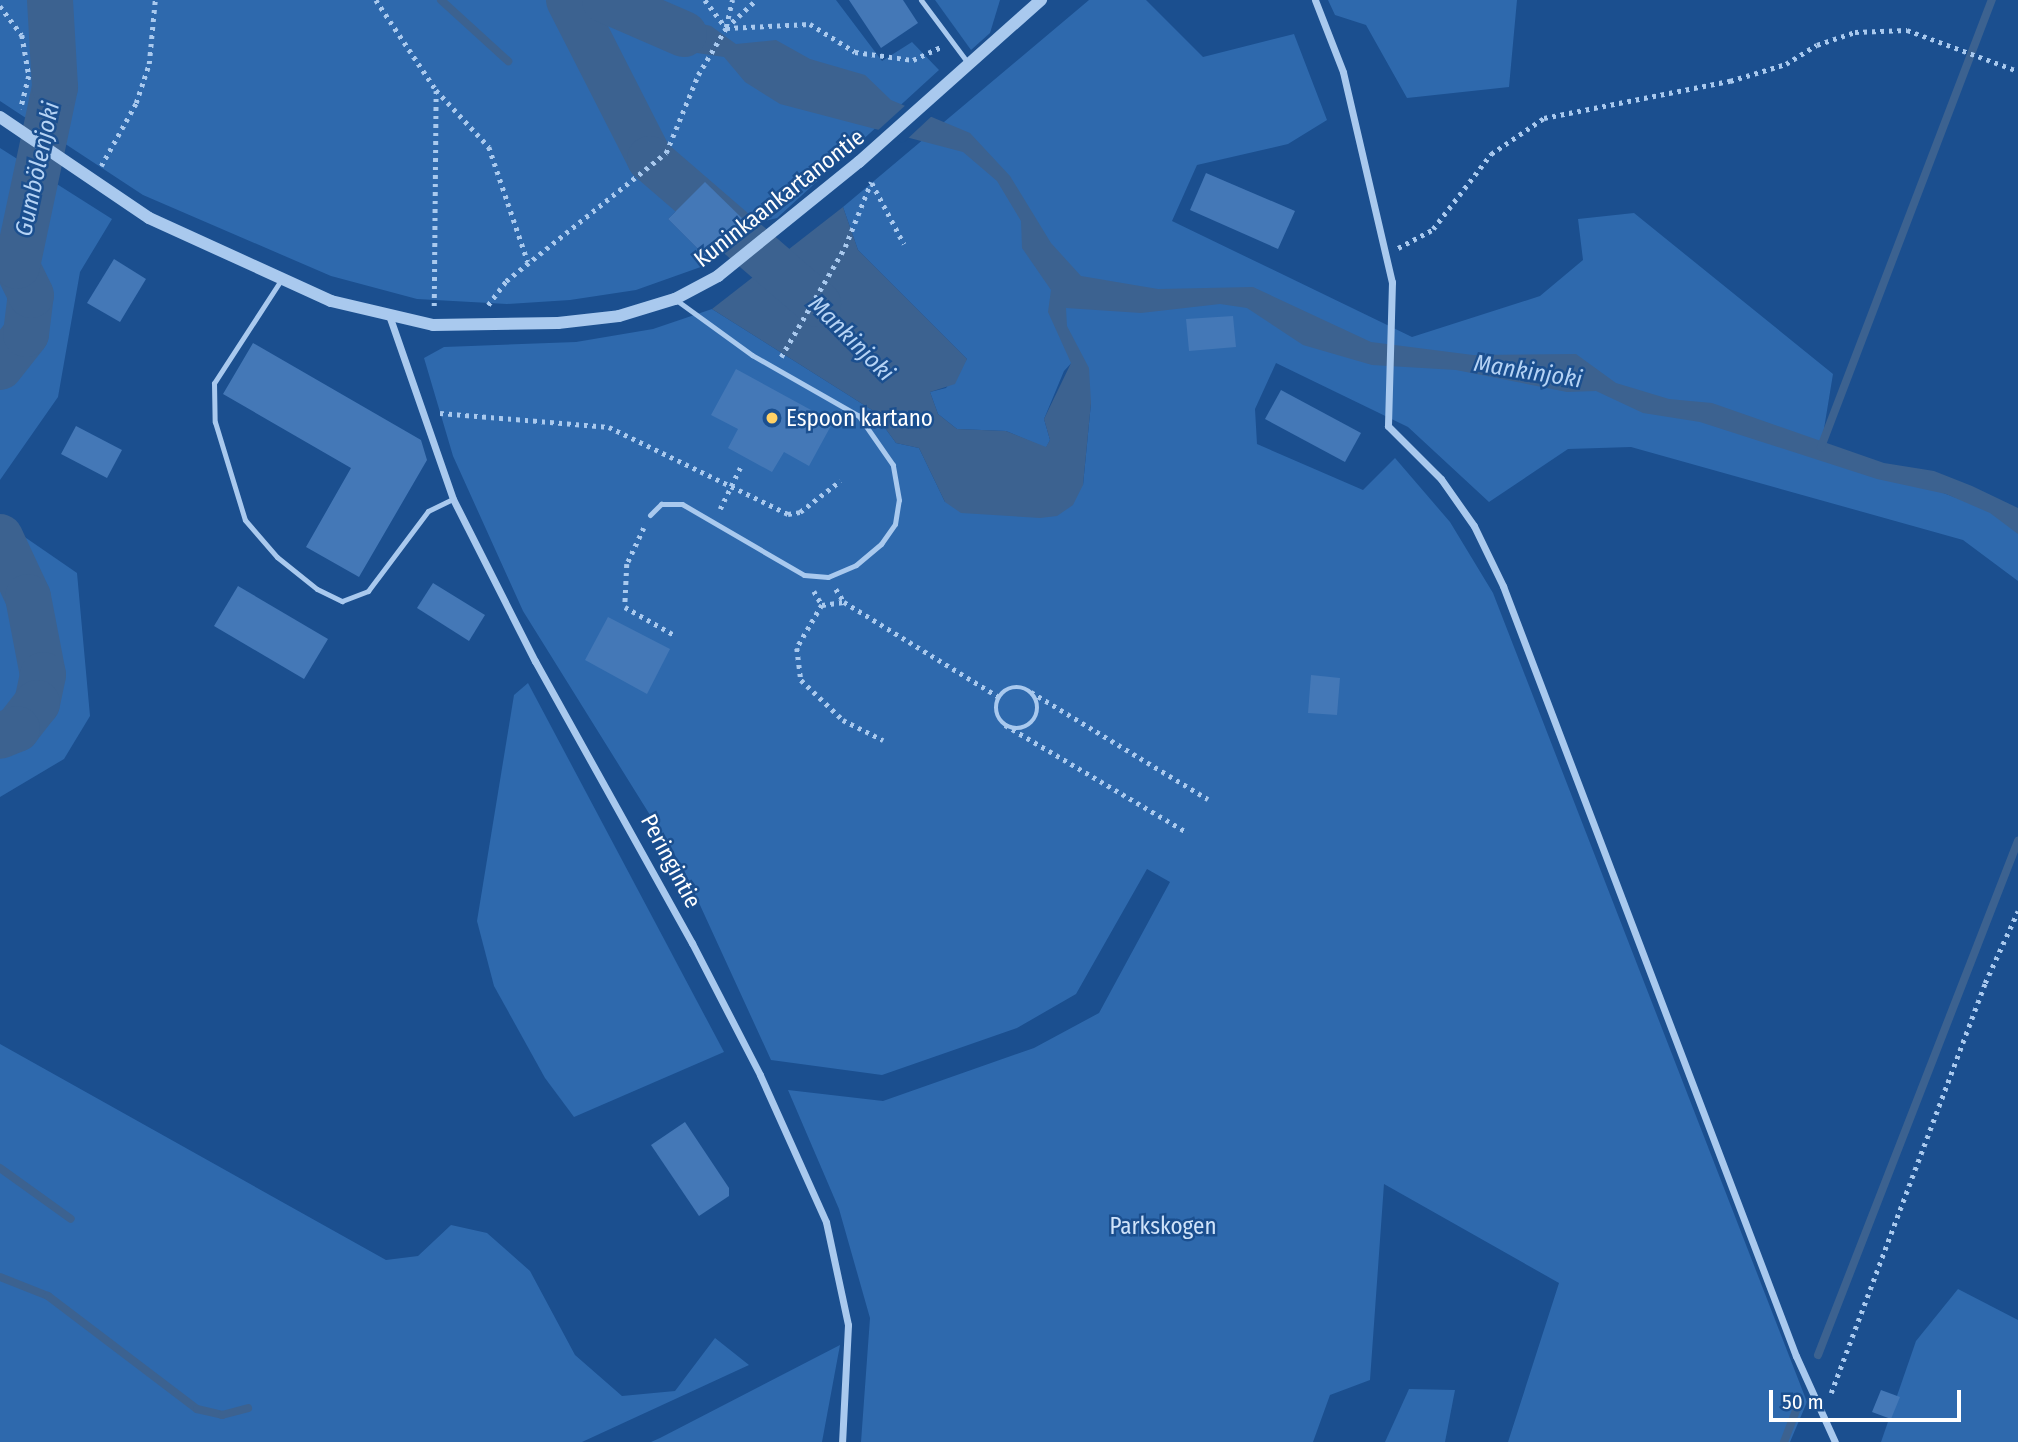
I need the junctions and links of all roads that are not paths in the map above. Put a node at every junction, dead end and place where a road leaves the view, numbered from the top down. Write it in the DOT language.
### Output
graph roads {
  1 [pos="921,0"];
  2 [pos="1041,0"];
  3 [pos="1315,0"];
  4 [pos="970,66"];
  5 [pos="0,117"];
  6 [pos="281,280"];
  7 [pos="675,299"];
  8 [pos="390,318"];
  9 [pos="453,499"];
  10 [pos="650,515"];
  11 [pos="842,1442"];
  12 [pos="1835,1442"];
  1 -- 4 [label="lane"];
  2 -- 4 [label="street, Kuninkaankartanontie"];
  3 -- 12 [label="street"];
  4 -- 7 [label="street, Kuninkaankartanontie"];
  5 -- 6 [label="street, Kuninkaankartanontie"];
  6 -- 8 [label="street, Kuninkaankartanontie"];
  6 -- 9 [label="lane"];
  7 -- 8 [label="street, Kuninkaankartanontie"];
  7 -- 10 [label="lane"];
  8 -- 9 [label="street, Peringintie"];
  9 -- 11 [label="street, Peringintie"];
}
